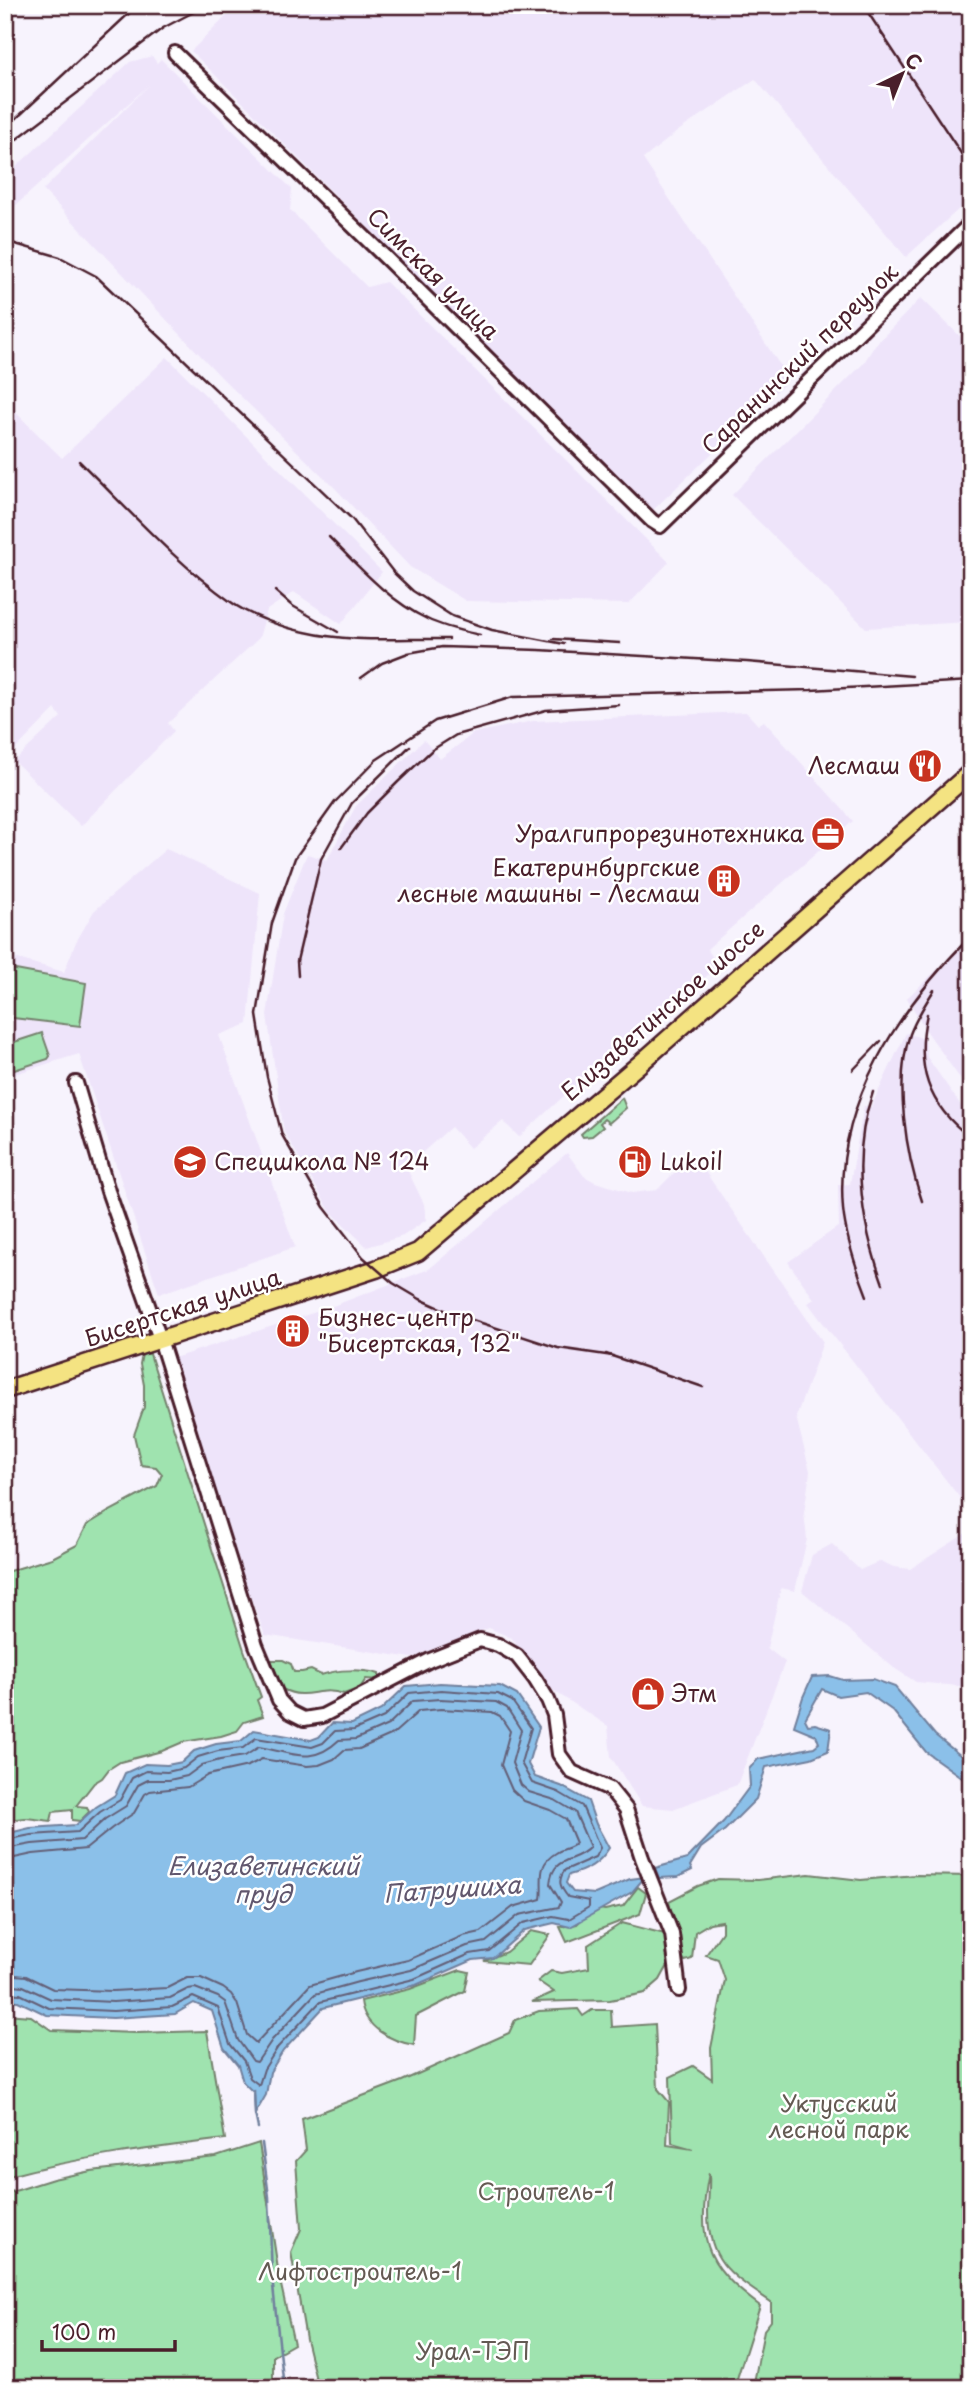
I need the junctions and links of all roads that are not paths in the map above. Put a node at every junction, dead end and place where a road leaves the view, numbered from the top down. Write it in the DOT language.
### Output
graph roads {
  1 [pos="175,53"];
  2 [pos="971,223"];
  3 [pos="660,526"];
  4 [pos="971,772"];
  5 [pos="76,1083"];
  6 [pos="376,1269"];
  7 [pos="160,1339"];
  8 [pos="5,1390"];
  9 [pos="679,1990"];
  1 -- 3 [label="street, Симская улица"];
  2 -- 3 [label="street, Саранинский переулок"];
  4 -- 6 [label="main road, Елизаветинское шоссе"];
  5 -- 7 [label="street"];
  6 -- 7 [label="main road, Бисертская улица"];
  7 -- 8 [label="main road, Бисертская улица"];
  7 -- 9 [label="street"];
}
